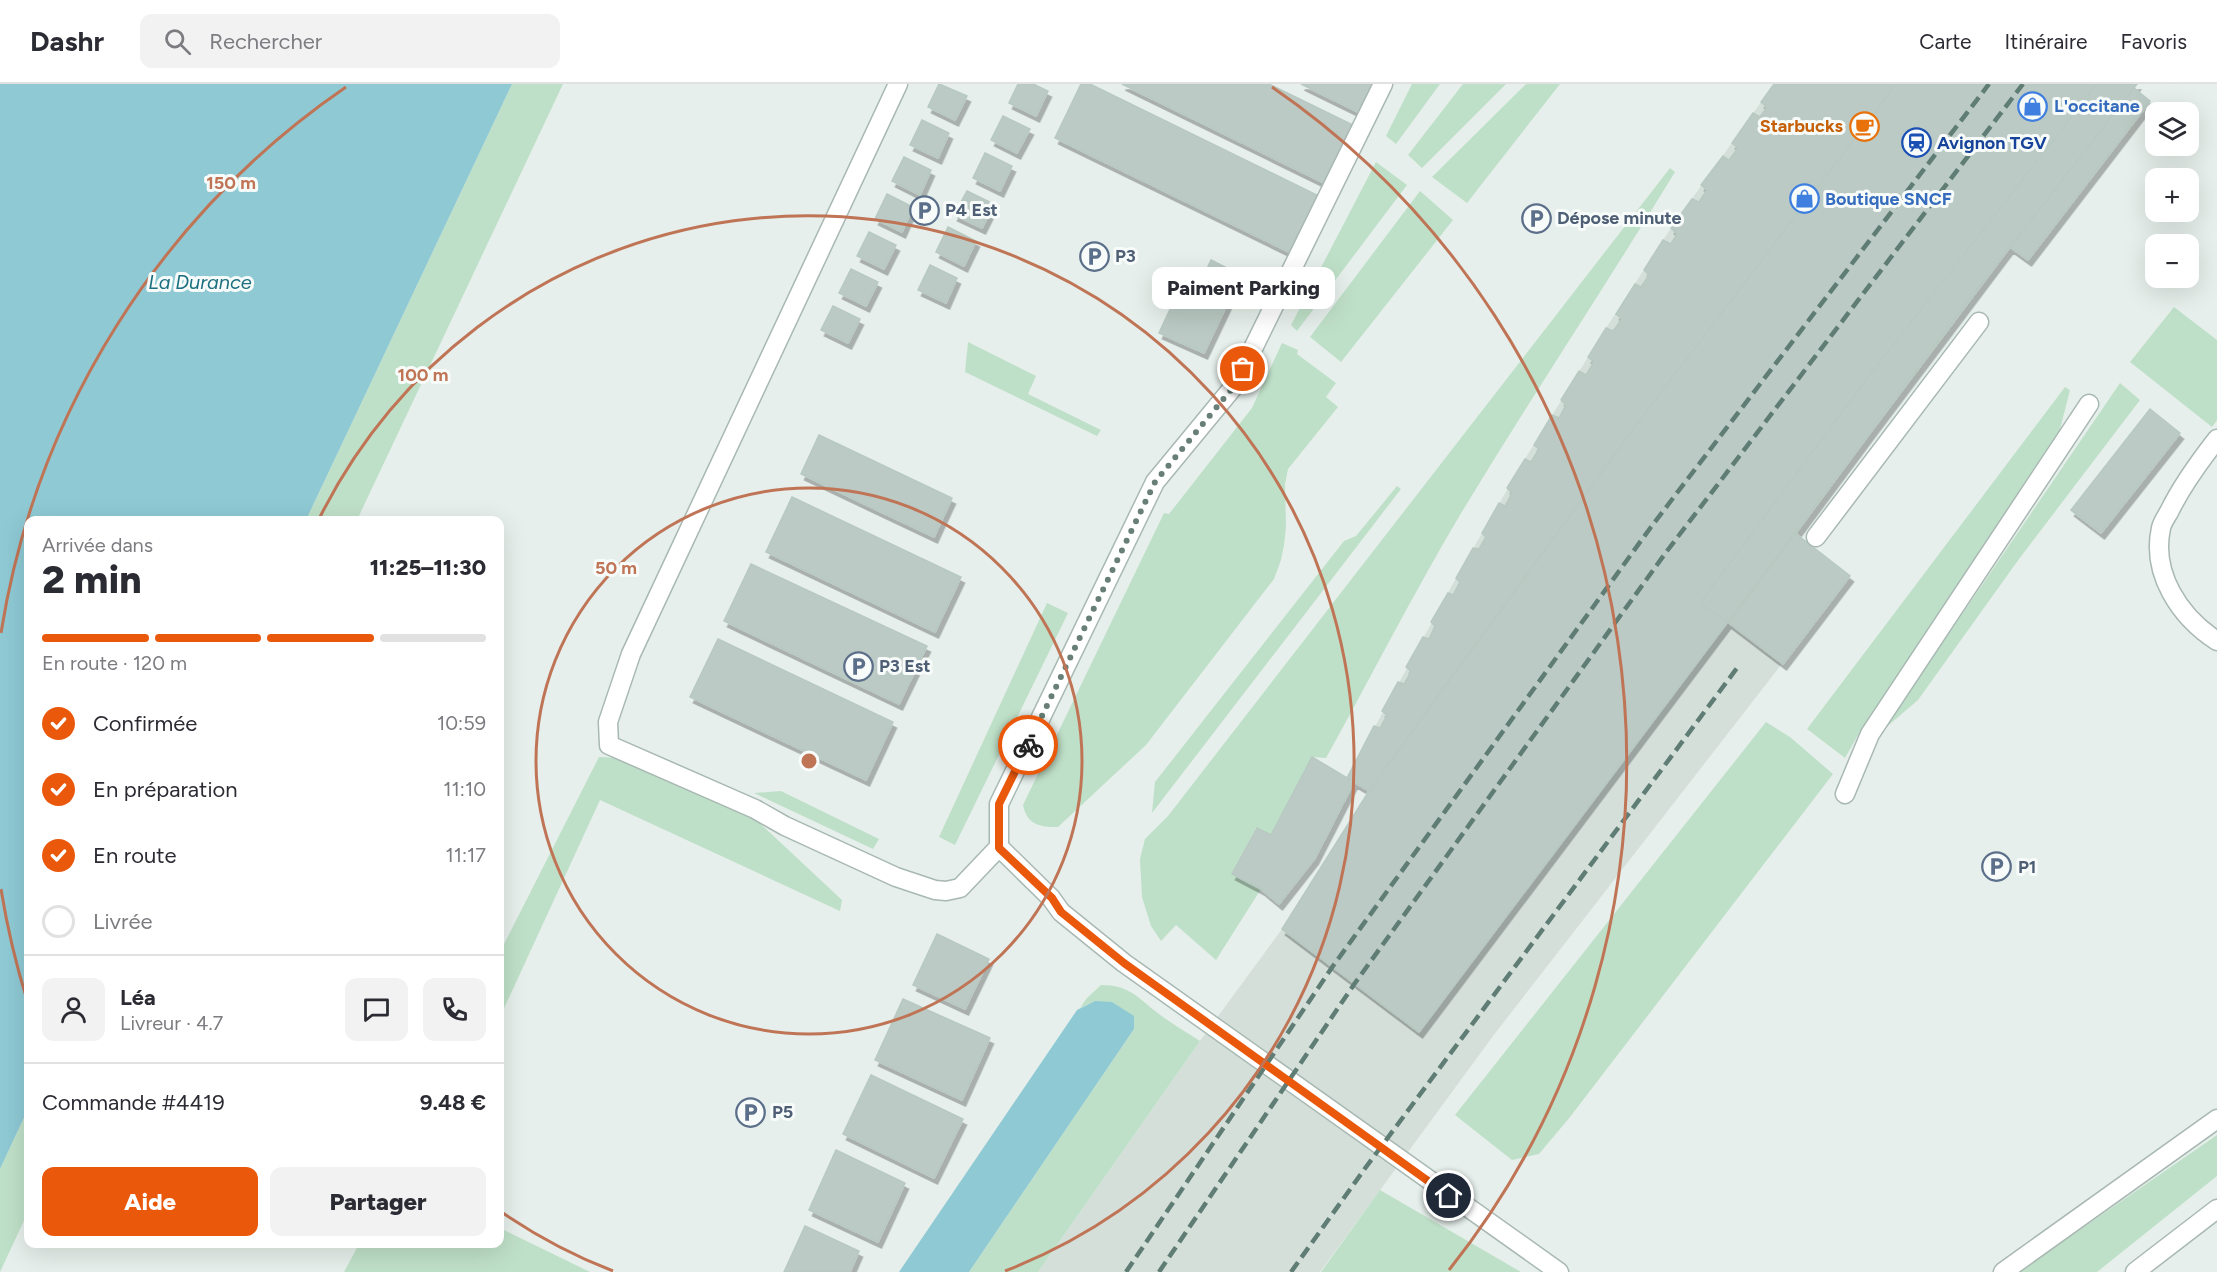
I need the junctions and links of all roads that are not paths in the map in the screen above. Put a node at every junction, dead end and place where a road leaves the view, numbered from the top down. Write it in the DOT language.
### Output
graph roads {
  1 [pos="898,84"];
  2 [pos="1383,84"];
  3 [pos="1979,322"];
  4 [pos="2089,404"];
  5 [pos="2217,439"];
  6 [pos="1816,537"];
  7 [pos="2217,641"];
  8 [pos="1845,794"];
  9 [pos="999,848"];
  10 [pos="2217,1119"];
  11 [pos="2217,1209"];
  12 [pos="1559,1272"];
  13 [pos="2003,1272"];
  14 [pos="2135,1272"];
  1 -- 9 [label="street"];
  2 -- 9 [label="street"];
  3 -- 6 [label="street"];
  4 -- 8 [label="street"];
  5 -- 7 [label="street"];
  9 -- 12 [label="street"];
  10 -- 13 [label="street"];
  11 -- 14 [label="street"];
}
